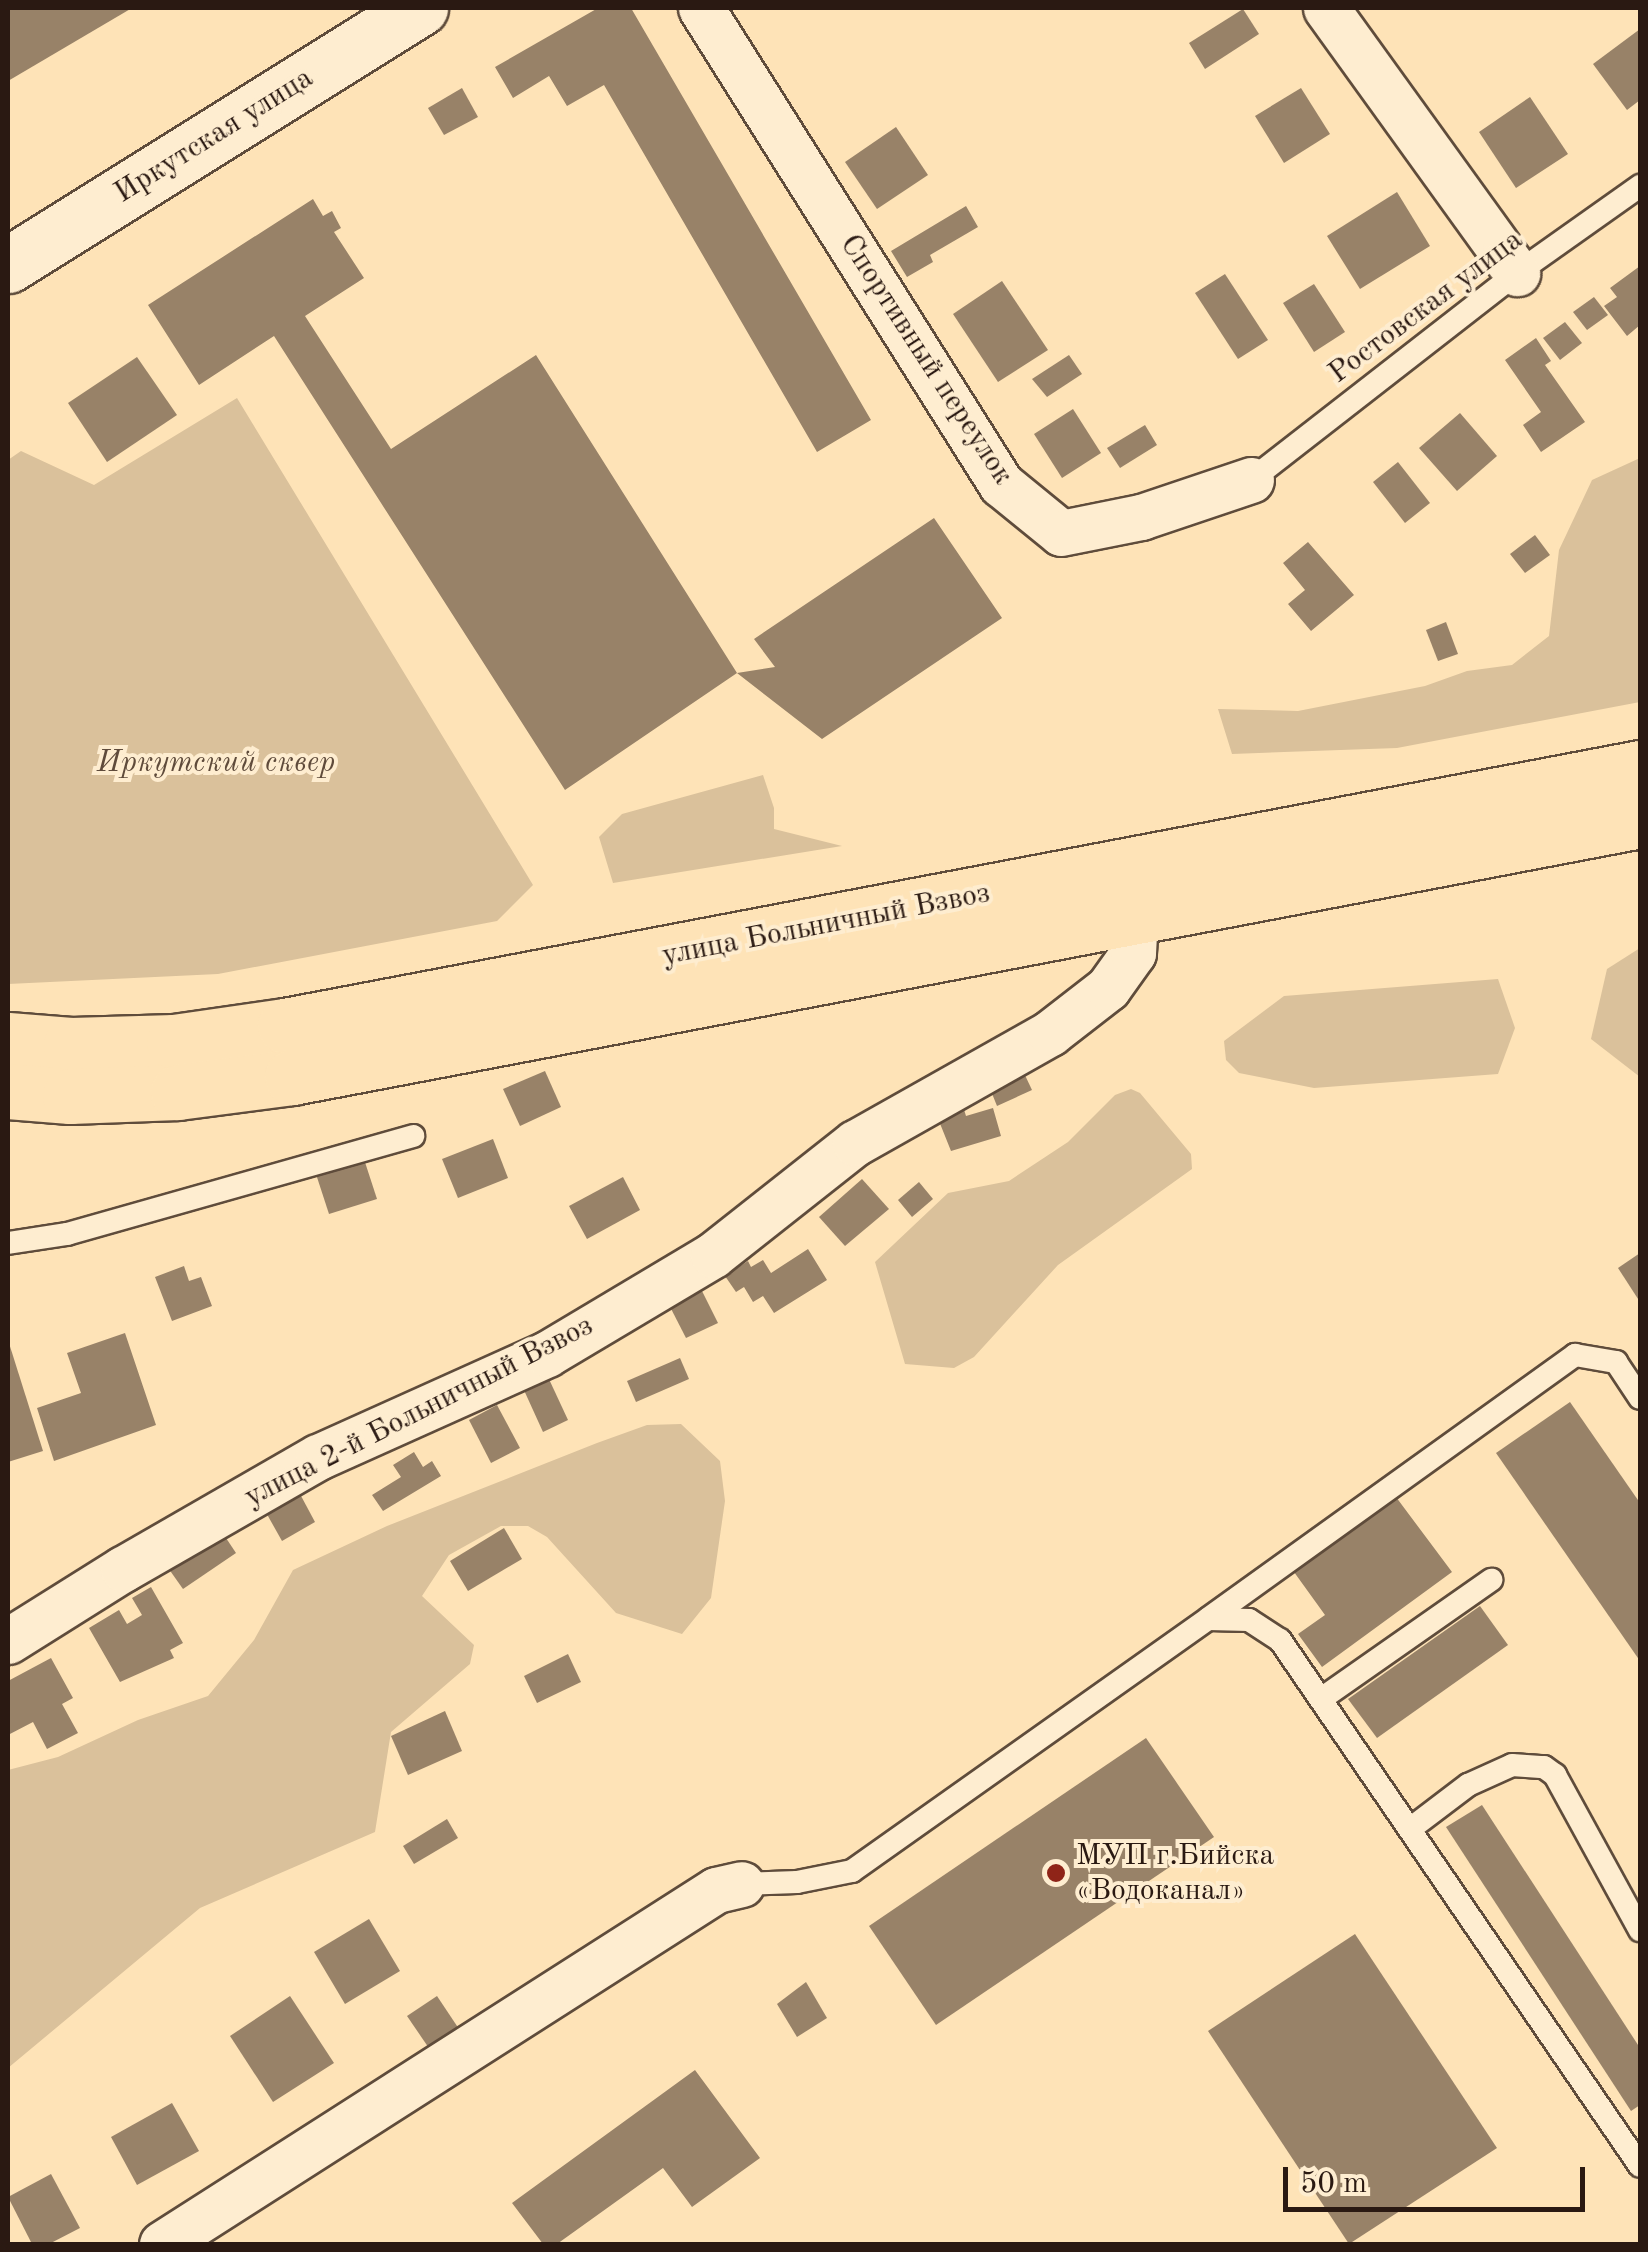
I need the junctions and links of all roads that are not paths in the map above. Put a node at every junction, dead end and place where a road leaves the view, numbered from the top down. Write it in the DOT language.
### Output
graph roads {
  1 [pos="420,8"];
  2 [pos="700,8"];
  3 [pos="1326,8"];
  4 [pos="1640,186"];
  5 [pos="8,264"];
  6 [pos="1516,273"];
  7 [pos="1251,480"];
  8 [pos="1640,768"];
  9 [pos="1640,820"];
  10 [pos="1135,917"];
  11 [pos="8,1040"];
  12 [pos="8,1091"];
  13 [pos="413,1136"];
  14 [pos="8,1243"];
  15 [pos="1640,1398"];
  16 [pos="1492,1580"];
  17 [pos="1208,1619"];
  18 [pos="8,1641"];
  19 [pos="1320,1699"];
  20 [pos="1410,1829"];
  21 [pos="741,1884"];
  22 [pos="1640,1930"];
  23 [pos="1640,2163"];
  24 [pos="162,2244"];
  1 -- 5 [label="main road, Иркутская улица"];
  2 -- 7 [label="street, Спортивный переулок"];
  3 -- 6 [label="street"];
  4 -- 6 [label="lane, Ростовская улица"];
  6 -- 7 [label="lane, Ростовская улица"];
  8 -- 11 [label="main road, улица Больничный Взвоз"];
  9 -- 10 [label="main road, улица Больничный Взвоз"];
  10 -- 12 [label="main road, улица Больничный Взвоз"];
  10 -- 18 [label="street, улица 2-й Больничный Взвоз"];
  13 -- 14 [label="lane"];
  15 -- 17 [label="lane"];
  16 -- 19 [label="lane"];
  17 -- 19 [label="lane"];
  17 -- 21 [label="lane"];
  19 -- 20 [label="lane"];
  20 -- 22 [label="lane"];
  20 -- 23 [label="lane"];
  21 -- 24 [label="street"];
}
